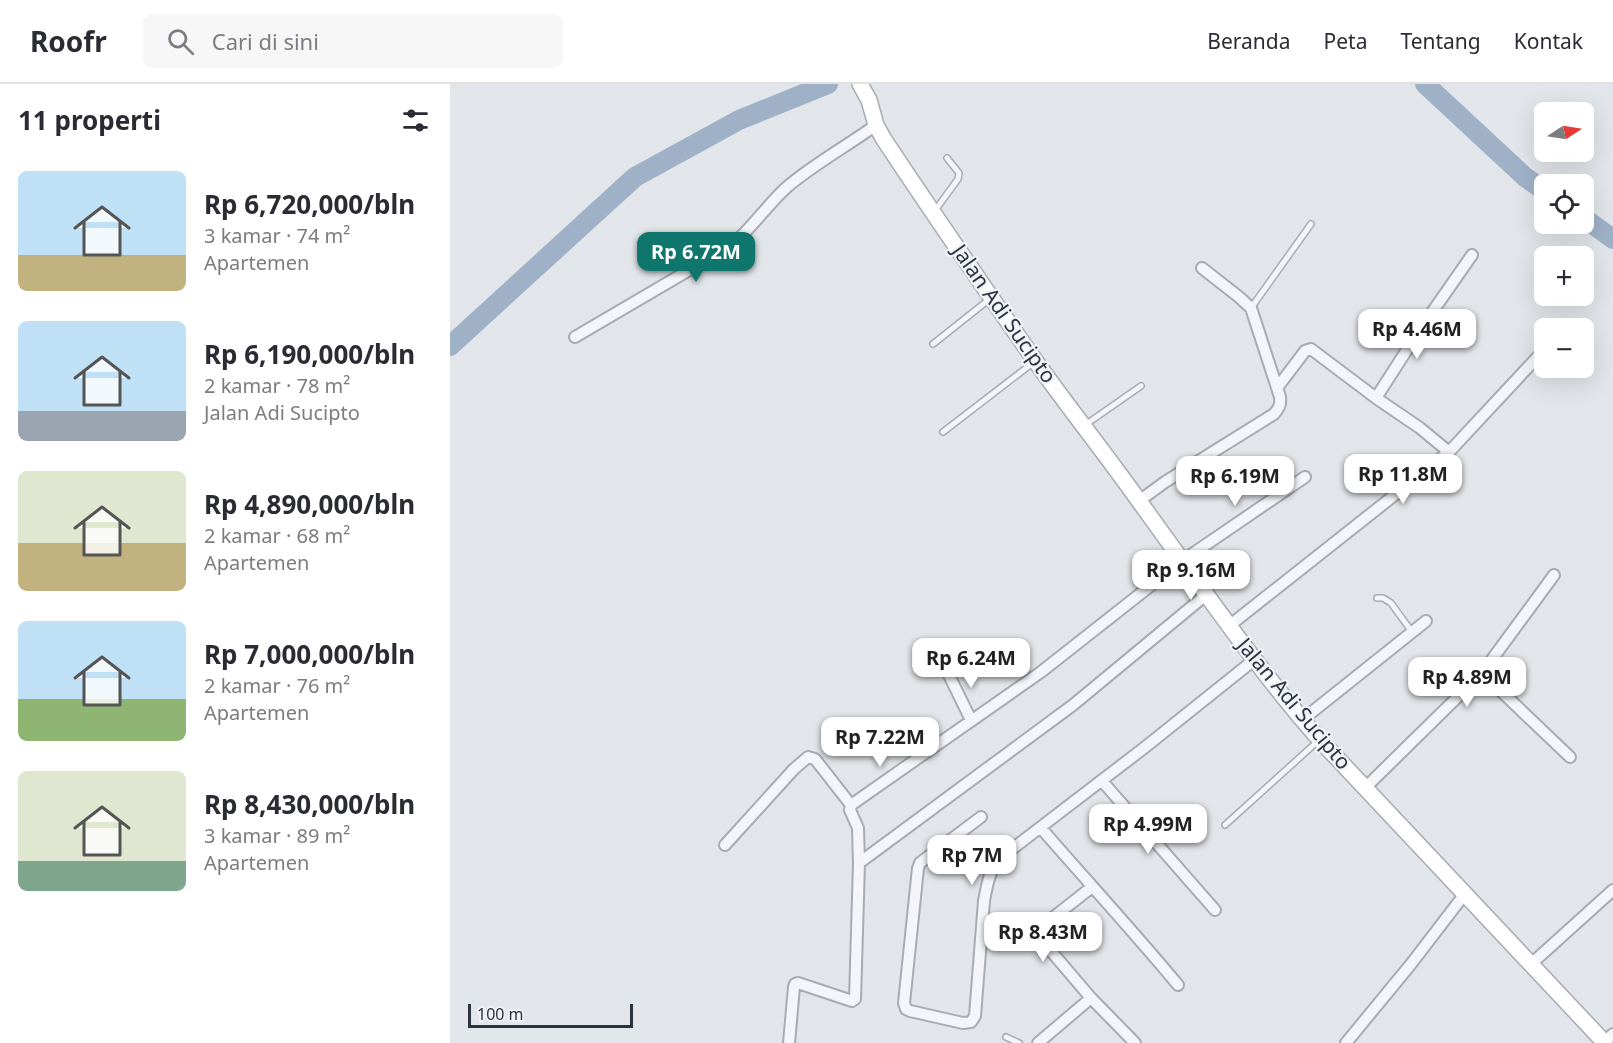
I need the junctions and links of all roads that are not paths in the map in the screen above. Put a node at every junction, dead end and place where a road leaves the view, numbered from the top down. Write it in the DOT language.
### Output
graph roads {
  1 [pos="862,89"];
  2 [pos="876,126"];
  3 [pos="948,158"];
  4 [pos="933,213"];
  5 [pos="1311,224"];
  6 [pos="1472,255"];
  7 [pos="1202,268"];
  8 [pos="992,297"];
  9 [pos="1251,309"];
  10 [pos="575,338"];
  11 [pos="933,344"];
  12 [pos="1035,361"];
  13 [pos="1534,361"];
  14 [pos="1141,386"];
  15 [pos="1277,388"];
  16 [pos="1376,398"];
  17 [pos="1084,426"];
  18 [pos="943,432"];
  19 [pos="1449,452"];
  20 [pos="1305,477"];
  21 [pos="1139,501"];
  22 [pos="1182,561"];
  23 [pos="1554,575"];
  24 [pos="1207,594"];
  25 [pos="1377,598"];
  26 [pos="1426,621"];
  27 [pos="1229,626"];
  28 [pos="1412,632"];
  29 [pos="1254,660"];
  30 [pos="946,669"];
  31 [pos="1482,673"];
  32 [pos="971,720"];
  33 [pos="1302,720"];
  34 [pos="1320,740"];
  35 [pos="1570,757"];
  36 [pos="1102,781"];
  37 [pos="1365,788"];
  38 [pos="851,806"];
  39 [pos="981,817"];
  40 [pos="1225,825"];
  41 [pos="1041,828"];
  42 [pos="725,844"];
  43 [pos="859,863"];
  44 [pos="1092,887"];
  45 [pos="1613,890"];
  46 [pos="1464,895"];
  47 [pos="1215,910"];
  48 [pos="1530,965"];
  49 [pos="1178,985"];
  50 [pos="1091,998"];
  51 [pos="1006,1037"];
  52 [pos="1607,1040"];
  53 [pos="789,1043"];
  54 [pos="1019,1043"];
  55 [pos="1038,1043"];
  56 [pos="1135,1043"];
  57 [pos="1347,1043"];
  1 -- 2 [label="street, Jalan Adi Sucipto"];
  2 -- 4 [label="street, Jalan Adi Sucipto"];
  2 -- 10 [label="street"];
  3 -- 4 [label="lane"];
  4 -- 8 [label="street, Jalan Adi Sucipto"];
  5 -- 9 [label="lane"];
  6 -- 16 [label="street"];
  7 -- 9 [label="street"];
  8 -- 11 [label="lane"];
  8 -- 12 [label="street, Jalan Adi Sucipto"];
  9 -- 15 [label="street"];
  12 -- 17 [label="street, Jalan Adi Sucipto"];
  12 -- 18 [label="lane"];
  13 -- 19 [label="street"];
  14 -- 17 [label="lane"];
  15 -- 16 [label="street"];
  15 -- 21 [label="street"];
  16 -- 19 [label="street"];
  17 -- 21 [label="street, Jalan Adi Sucipto"];
  19 -- 27 [label="street"];
  20 -- 22 [label="street"];
  21 -- 22 [label="street, Jalan Adi Sucipto"];
  22 -- 24 [label="street, Jalan Adi Sucipto"];
  22 -- 32 [label="street"];
  23 -- 31 [label="street"];
  24 -- 27 [label="street, Jalan Adi Sucipto"];
  24 -- 43 [label="street"];
  25 -- 28 [label="lane"];
  26 -- 28 [label="street"];
  27 -- 29 [label="street, Jalan Adi Sucipto"];
  28 -- 33 [label="street"];
  29 -- 33 [label="street, Jalan Adi Sucipto"];
  29 -- 36 [label="street"];
  30 -- 32 [label="street"];
  31 -- 35 [label="street"];
  31 -- 37 [label="street"];
  32 -- 38 [label="street"];
  33 -- 34 [label="street, Jalan Adi Sucipto"];
  34 -- 37 [label="street, Jalan Adi Sucipto"];
  34 -- 40 [label="lane"];
  36 -- 41 [label="street"];
  36 -- 47 [label="street"];
  37 -- 46 [label="street, Jalan Adi Sucipto"];
  38 -- 42 [label="street"];
  38 -- 43 [label="street"];
  39 -- 41 [label="street"];
  41 -- 44 [label="street"];
  43 -- 53 [label="street"];
  44 -- 49 [label="street"];
  44 -- 50 [label="street"];
  45 -- 48 [label="street"];
  46 -- 48 [label="street, Jalan Adi Sucipto"];
  46 -- 57 [label="street"];
  48 -- 52 [label="street, Jalan Adi Sucipto"];
  50 -- 55 [label="street"];
  50 -- 56 [label="street"];
  51 -- 54 [label="lane"];
}
